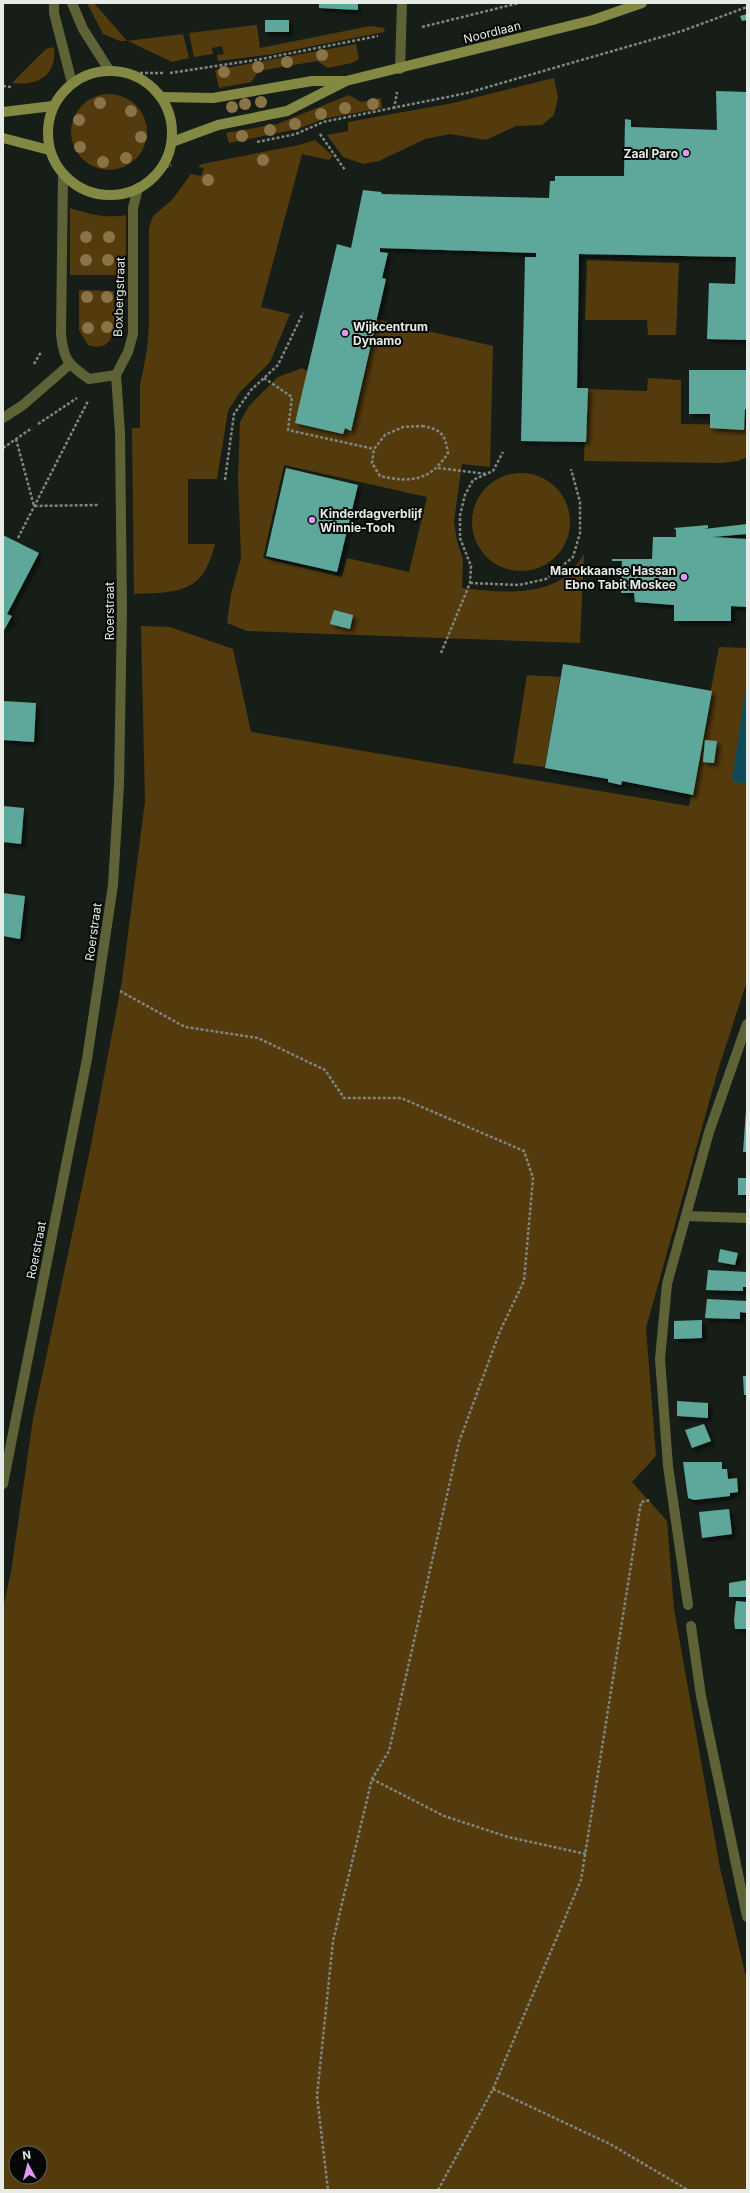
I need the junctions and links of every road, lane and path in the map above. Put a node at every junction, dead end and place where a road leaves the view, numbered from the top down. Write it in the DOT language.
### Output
graph roads {
  1 [pos="54,3"];
  2 [pos="72,3"];
  3 [pos="402,3"];
  4 [pos="519,3"];
  5 [pos="642,3"];
  6 [pos="747,7"];
  7 [pos="401,32"];
  8 [pos="400,69"];
  9 [pos="109,70"];
  10 [pos="129,73"];
  11 [pos="346,81"];
  12 [pos="72,83"];
  13 [pos="162,97"];
  14 [pos="53,106"];
  15 [pos="3,112"];
  16 [pos="346,118"];
  17 [pos="320,134"];
  18 [pos="3,138"];
  19 [pos="172,142"];
  20 [pos="50,150"];
  21 [pos="345,170"];
  22 [pos="63,174"];
  23 [pos="138,188"];
  24 [pos="303,314"];
  25 [pos="69,365"];
  26 [pos="116,375"];
  27 [pos="264,378"];
  28 [pos="79,396"];
  29 [pos="88,400"];
  30 [pos="3,418"];
  31 [pos="16,439"];
  32 [pos="3,448"];
  33 [pos="374,448"];
  34 [pos="503,452"];
  35 [pos="438,468"];
  36 [pos="571,469"];
  37 [pos="486,474"];
  38 [pos="226,480"];
  39 [pos="103,504"];
  40 [pos="34,506"];
  41 [pos="18,538"];
  42 [pos="470,583"];
  43 [pos="441,653"];
  44 [pos="118,990"];
  45 [pos="747,1024"];
  46 [pos="686,1216"];
  47 [pos="747,1218"];
  48 [pos="3,1484"];
  49 [pos="672,1496"];
  50 [pos="688,1605"];
  51 [pos="691,1626"];
  52 [pos="372,1779"];
  53 [pos="586,1854"];
  54 [pos="747,1917"];
  55 [pos="493,2089"];
  56 [pos="328,2190"];
  57 [pos="438,2190"];
  58 [pos="688,2190"];
  1 -- 12 [label="street"];
  2 -- 9 [label="street"];
  3 -- 7 [label="street"];
  4 -- 7 [label="path"];
  5 -- 8 [label="street, Noordlaan"];
  6 -- 16 [label="path"];
  7 -- 8 [label="street"];
  7 -- 10 [label="path"];
  8 -- 11 [label="street, Noordlaan"];
  9 -- 10 [label="street"];
  9 -- 12 [label="street"];
  10 -- 13 [label="street"];
  11 -- 13 [label="street, Noordlaan"];
  11 -- 19 [label="street, Noordlaan"];
  12 -- 14 [label="street"];
  13 -- 19 [label="street"];
  14 -- 15 [label="street"];
  14 -- 20 [label="street"];
  17 -- 21 [label="path"];
  18 -- 20 [label="street"];
  19 -- 23 [label="street"];
  20 -- 22 [label="street"];
  22 -- 23 [label="street"];
  22 -- 25 [label="street"];
  23 -- 26 [label="street, Boxbergstraat"];
  24 -- 27 [label="path"];
  25 -- 26 [label="street"];
  25 -- 30 [label="street"];
  26 -- 48 [label="street, Roerstraat"];
  27 -- 33 [label="path"];
  27 -- 38 [label="path"];
  28 -- 31 [label="path"];
  29 -- 40 [label="path"];
  31 -- 32 [label="path"];
  31 -- 40 [label="path"];
  33 -- 35 [label="path"];
  33 -- 35 [label="path"];
  34 -- 37 [label="path"];
  35 -- 37 [label="path"];
  36 -- 42 [label="path"];
  37 -- 42 [label="path"];
  39 -- 40 [label="path"];
  40 -- 41 [label="path"];
  42 -- 43 [label="path"];
  44 -- 52 [label="path"];
  45 -- 46 [label="street"];
  46 -- 47 [label="street"];
  46 -- 49 [label="street"];
  49 -- 50 [label="street"];
  49 -- 53 [label="path"];
  51 -- 54 [label="street"];
  52 -- 53 [label="path"];
  52 -- 56 [label="path"];
  53 -- 55 [label="path"];
  55 -- 57 [label="path"];
  55 -- 58 [label="path"];
}
